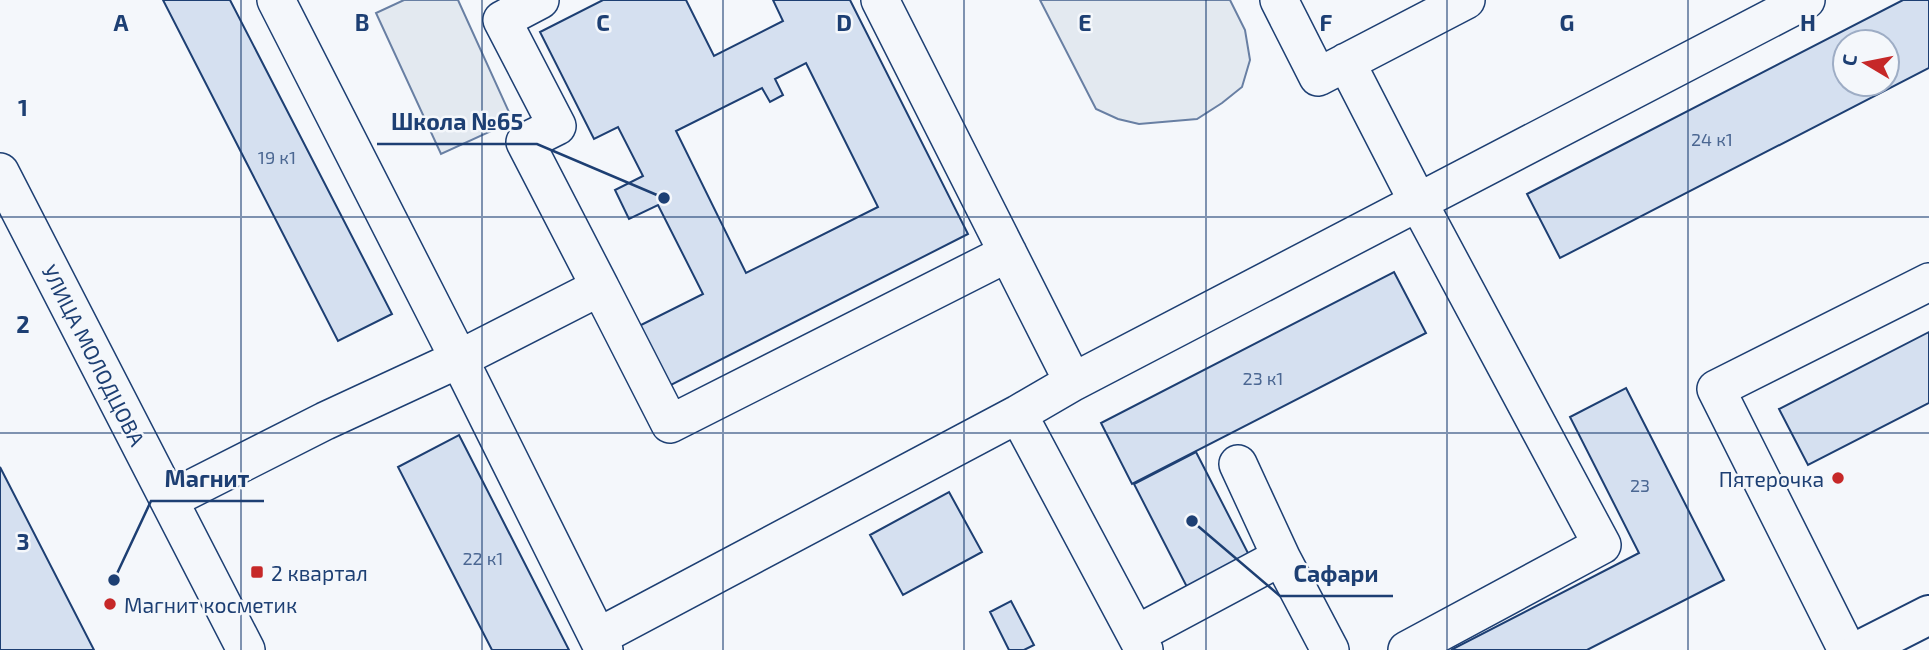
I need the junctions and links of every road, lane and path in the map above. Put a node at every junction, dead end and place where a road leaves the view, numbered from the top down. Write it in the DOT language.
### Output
graph roads {
  1 [pos="276,0"];
  2 [pos="540,0"];
  3 [pos="880,0"];
  4 [pos="1279,0"];
  5 [pos="1466,0"];
  6 [pos="1806,0"];
  7 [pos="1346,62"];
  8 [pos="0,172"];
  9 [pos="1418,202"];
  10 [pos="1008,253"];
  11 [pos="1929,282"];
  12 [pos="600,287"];
  13 [pos="459,359"];
  14 [pos="1073,382"];
  15 [pos="1018,414"];
  16 [pos="1238,464"];
  17 [pos="169,500"];
  18 [pos="1281,557"];
  19 [pos="1929,615"];
  20 [pos="1141,642"];
  21 [pos="601,643"];
  22 [pos="246,650"];
  23 [pos="1330,650"];
  24 [pos="1407,650"];
  25 [pos="1847,650"];
  26 [pos="1860,650"];
  1 -- 13 [label="street"];
  2 -- 12 [label="street"];
  3 -- 10 [label="street"];
  4 -- 7 [label="street"];
  5 -- 7 [label="street"];
  6 -- 9 [label="street"];
  7 -- 9 [label="street"];
  8 -- 17 [label="street, УЛИЦА МОЛОДЦОВА"];
  9 -- 14 [label="street"];
  9 -- 24 [label="street"];
  10 -- 12 [label="street"];
  10 -- 14 [label="street"];
  11 -- 25 [label="street"];
  12 -- 13 [label="street"];
  13 -- 17 [label="street"];
  13 -- 21 [label="street"];
  14 -- 15 [label="street"];
  15 -- 20 [label="street"];
  15 -- 21 [label="street"];
  16 -- 18 [label="street"];
  17 -- 22 [label="street, УЛИЦА МОЛОДЦОВА"];
  18 -- 20 [label="street"];
  18 -- 23 [label="street"];
  19 -- 26 [label="main road"];
}
